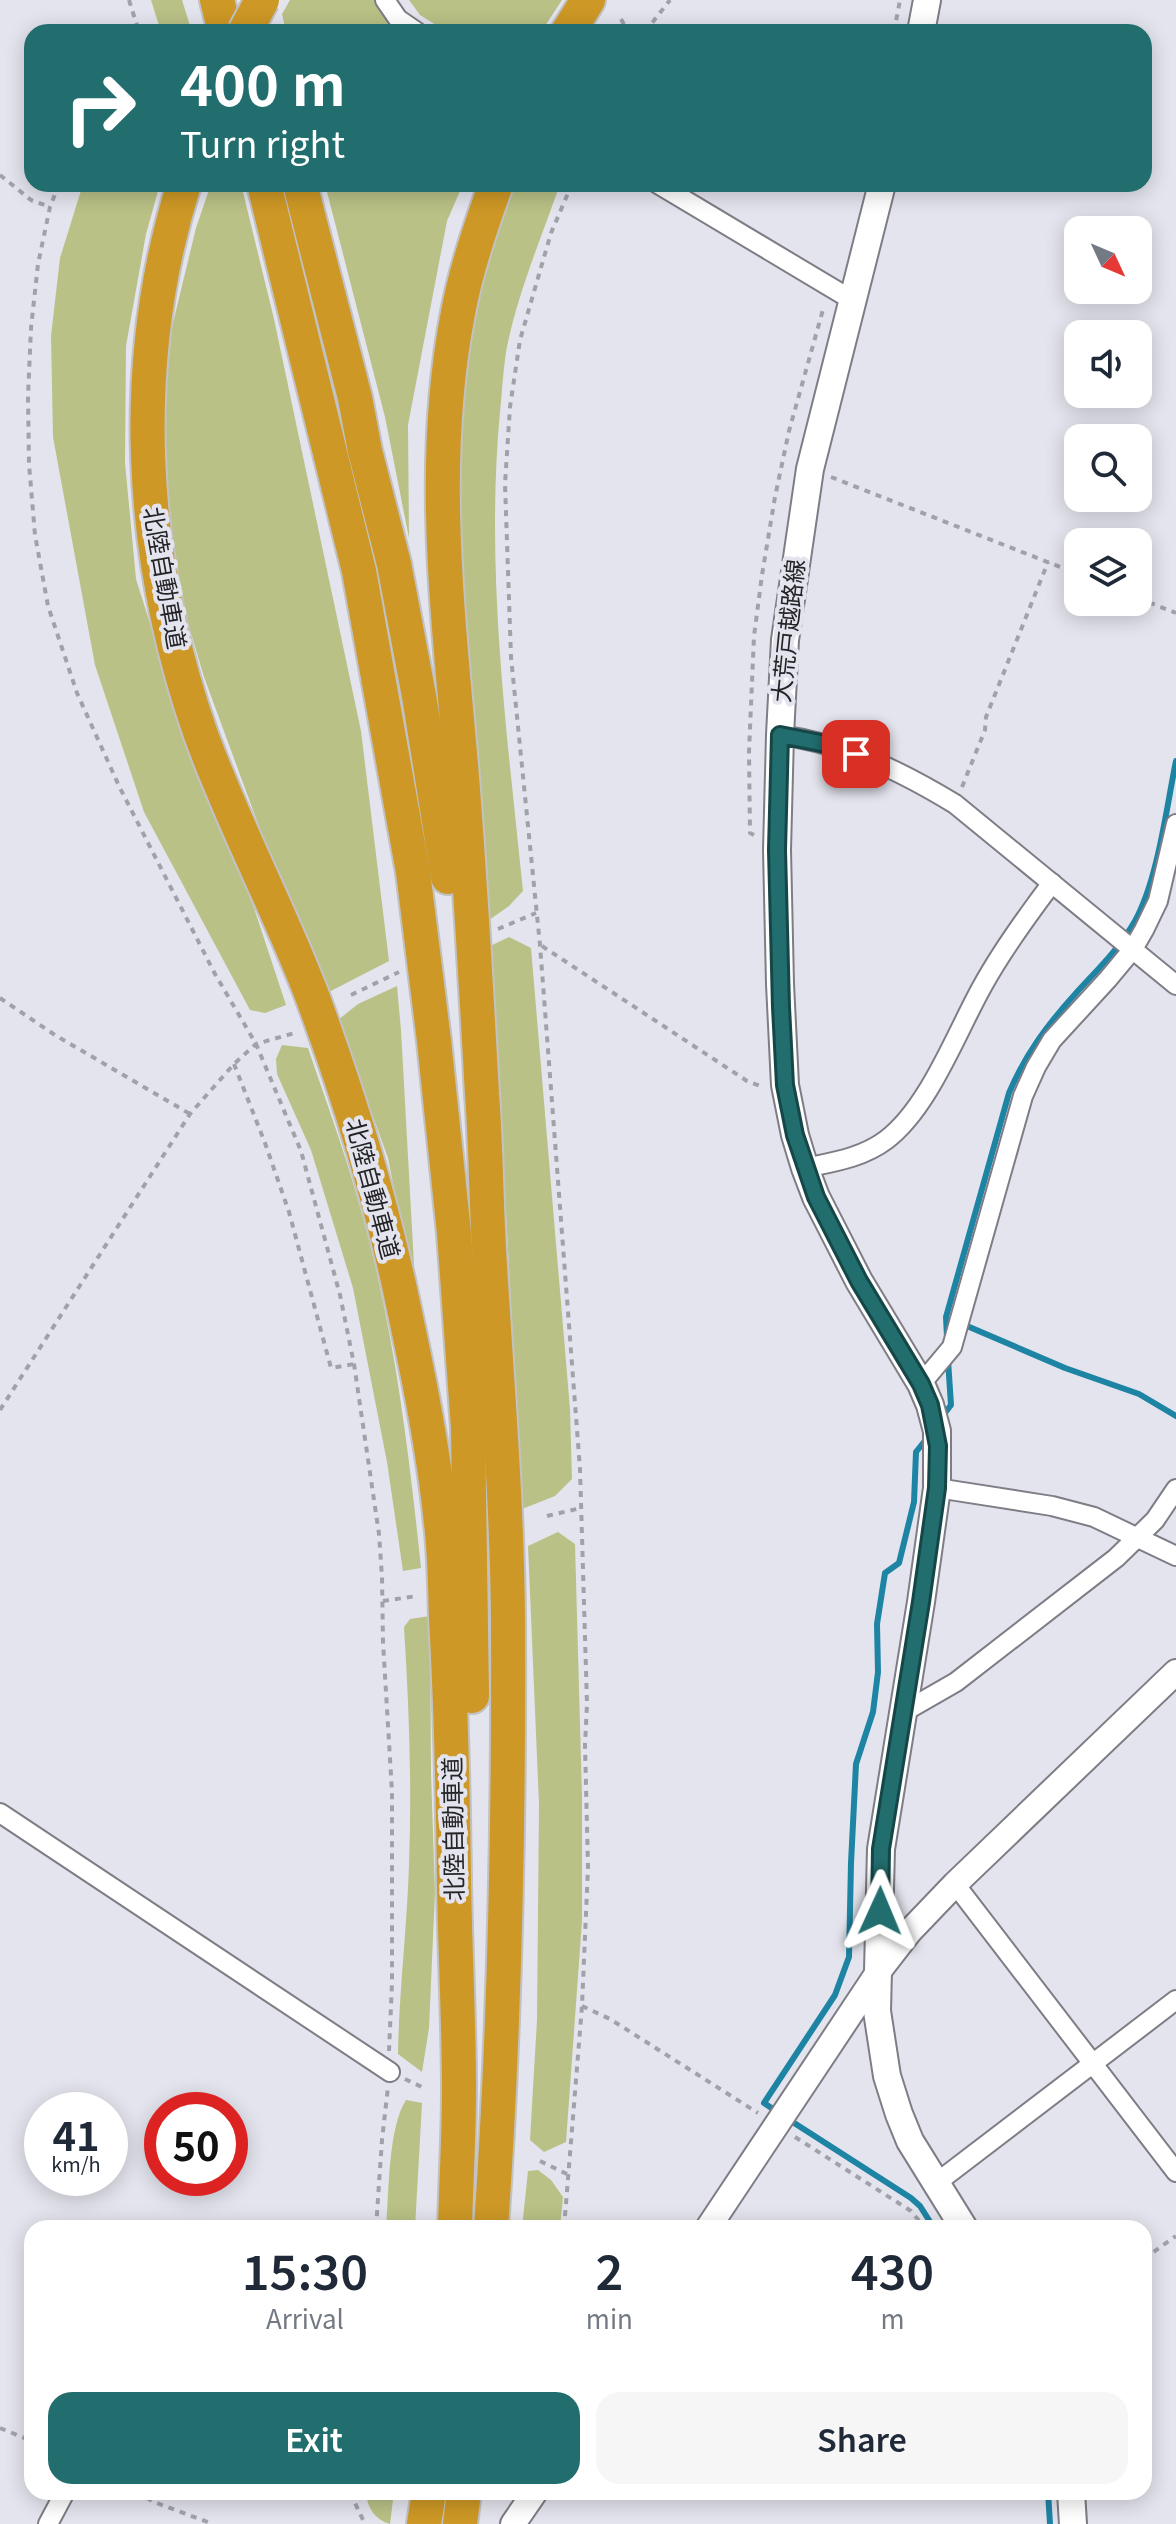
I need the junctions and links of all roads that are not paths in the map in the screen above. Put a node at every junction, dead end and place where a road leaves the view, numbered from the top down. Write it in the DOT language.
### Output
graph roads {
  1 [pos="217,0"];
  2 [pos="251,0"];
  3 [pos="262,0"];
  4 [pos="385,0"];
  5 [pos="588,0"];
  6 [pos="927,0"];
  7 [pos="223,24"];
  8 [pos="249,24"];
  9 [pos="258,24"];
  10 [pos="405,24"];
  11 [pos="573,24"];
  12 [pos="922,24"];
  13 [pos="266,192"];
  14 [pos="302,192"];
  15 [pos="493,192"];
  16 [pos="671,192"];
  17 [pos="880,192"];
  18 [pos="180,196"];
  19 [pos="852,300"];
  20 [pos="780,735"];
  21 [pos="1176,824"];
  22 [pos="1052,883"];
  23 [pos="1133,949"];
  24 [pos="1176,985"];
  25 [pos="805,1168"];
  26 [pos="489,1247"];
  27 [pos="921,1384"];
  28 [pos="937,1488"];
  29 [pos="1176,1489"];
  30 [pos="1137,1536"];
  31 [pos="1176,1556"];
  32 [pos="1176,1672"];
  33 [pos="902,1713"];
  34 [pos="0,1813"];
  35 [pos="955,1884"];
  36 [pos="879,1971"];
  37 [pos="1176,2000"];
  38 [pos="1094,2063"];
  39 [pos="390,2072"];
  40 [pos="1176,2172"];
  41 [pos="935,2184"];
  42 [pos="455,2220"];
  43 [pos="456,2220"];
  44 [pos="492,2220"];
  45 [pos="713,2220"];
  46 [pos="959,2220"];
  47 [pos="61,2500"];
  48 [pos="530,2500"];
  49 [pos="1072,2500"];
  50 [pos="48,2524"];
  51 [pos="513,2524"];
  52 [pos="1073,2524"];
  1 -- 7 [label="highway"];
  2 -- 9 [label="highway"];
  3 -- 8 [label="highway, bridge"];
  4 -- 10 [label="street"];
  5 -- 11 [label="highway"];
  6 -- 12 [label="main road"];
  13 -- 43 [label="highway, 北陸自動車道"];
  14 -- 26 [label="highway, 北陸自動車道"];
  15 -- 26 [label="highway, 北陸自動車道"];
  16 -- 19 [label="street"];
  17 -- 19 [label="main road, 大荒戸越路線"];
  18 -- 42 [label="highway, 北陸自動車道"];
  19 -- 20 [label="main road, 大荒戸越路線"];
  20 -- 22 [label="street"];
  20 -- 25 [label="main road, 大荒戸越路線"];
  21 -- 23 [label="street"];
  22 -- 23 [label="street"];
  22 -- 25 [label="street"];
  23 -- 24 [label="street"];
  23 -- 27 [label="street"];
  25 -- 27 [label="main road, 大荒戸越路線"];
  26 -- 44 [label="highway, 北陸自動車道"];
  27 -- 28 [label="main road, 大荒戸越路線"];
  28 -- 30 [label="street"];
  28 -- 33 [label="main road, 大荒戸越路線"];
  29 -- 30 [label="street"];
  30 -- 31 [label="street"];
  30 -- 33 [label="street"];
  32 -- 35 [label="street"];
  33 -- 36 [label="main road, 大荒戸越路線"];
  34 -- 39 [label="street"];
  35 -- 36 [label="street"];
  35 -- 38 [label="street"];
  36 -- 41 [label="main road, 大荒戸越路線"];
  36 -- 45 [label="street"];
  37 -- 38 [label="street"];
  38 -- 40 [label="street"];
  38 -- 41 [label="street"];
  41 -- 46 [label="main road, 大荒戸越路線"];
  47 -- 50 [label="street"];
  48 -- 51 [label="street"];
  49 -- 52 [label="main road"];
}
